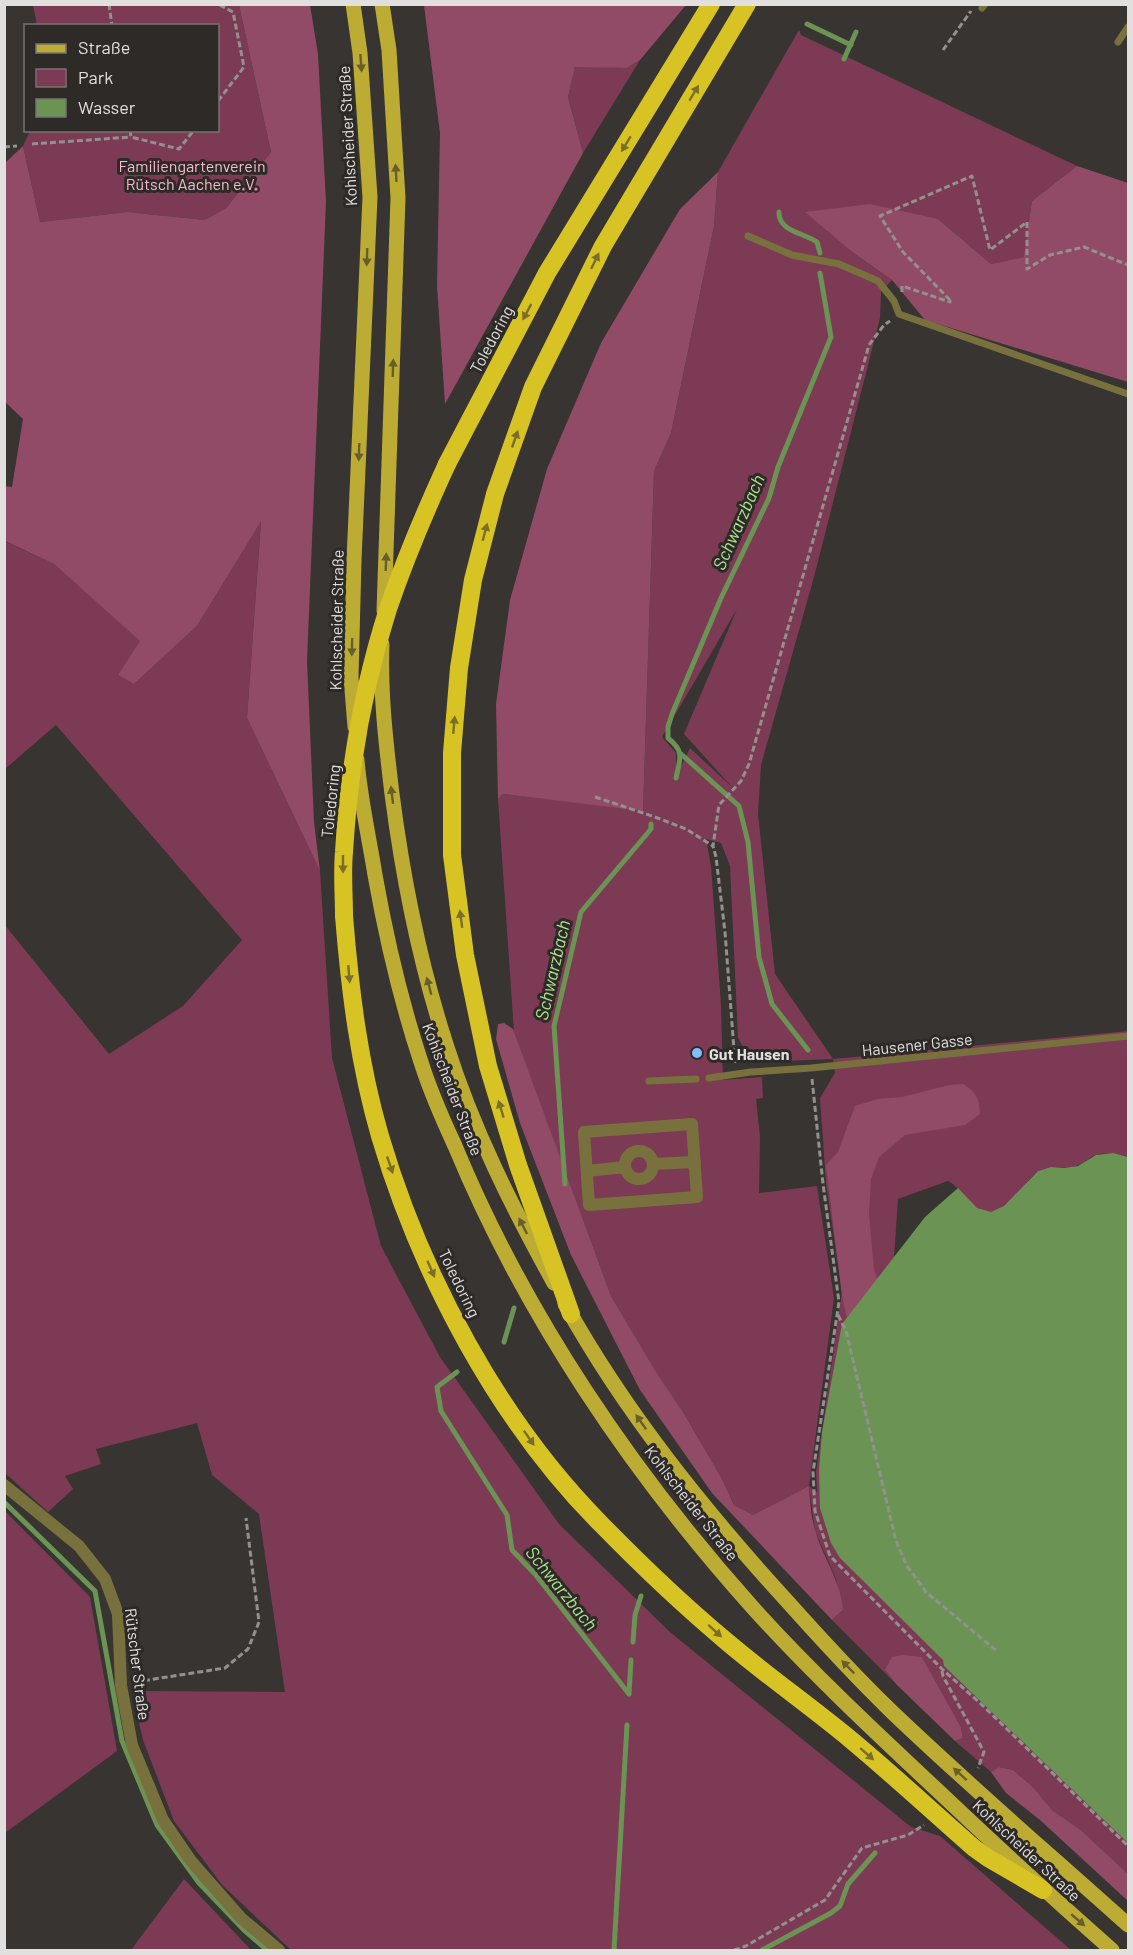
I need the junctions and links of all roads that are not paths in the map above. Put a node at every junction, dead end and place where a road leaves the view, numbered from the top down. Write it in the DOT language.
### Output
graph roads {
  1 [pos="353,4"];
  2 [pos="382,4"];
  3 [pos="711,4"];
  4 [pos="747,4"];
  5 [pos="1128,27"];
  6 [pos="1118,42"];
  7 [pos="748,236"];
  8 [pos="1128,394"];
  9 [pos="1128,1036"];
  10 [pos="696,1078"];
  11 [pos="709,1078"];
  12 [pos="650,1081"];
  13 [pos="694,1162"];
  14 [pos="653,1164"];
  15 [pos="625,1167"];
  16 [pos="587,1171"];
  17 [pos="571,1314"];
  18 [pos="4,1485"];
  19 [pos="1043,1890"];
  20 [pos="1128,1925"];
  21 [pos="279,1950"];
  22 [pos="1112,1950"];
  1 -- 19 [label="main road, Kohlscheider Straße, one-way"];
  17 -- 2 [label="main road, Kohlscheider Straße, one-way"];
  3 -- 19 [label="highway, Toledoring, one-way, bridge"];
  17 -- 4 [label="highway, one-way"];
  5 -- 6 [label="lane"];
  7 -- 8 [label="lane"];
  9 -- 11 [label="lane, Hausener Gasse"];
  10 -- 12 [label="lane"];
  13 -- 14 [label="street"];
  13 -- 16 [label="street"];
  13 -- 16 [label="street"];
  14 -- 15 [label="street"];
  14 -- 15 [label="street"];
  15 -- 16 [label="street"];
  20 -- 17 [label="main road, Kohlscheider Straße, one-way"];
  18 -- 21 [label="street, Rütscher Straße"];
  19 -- 22 [label="main road, Kohlscheider Straße, one-way"];
}
